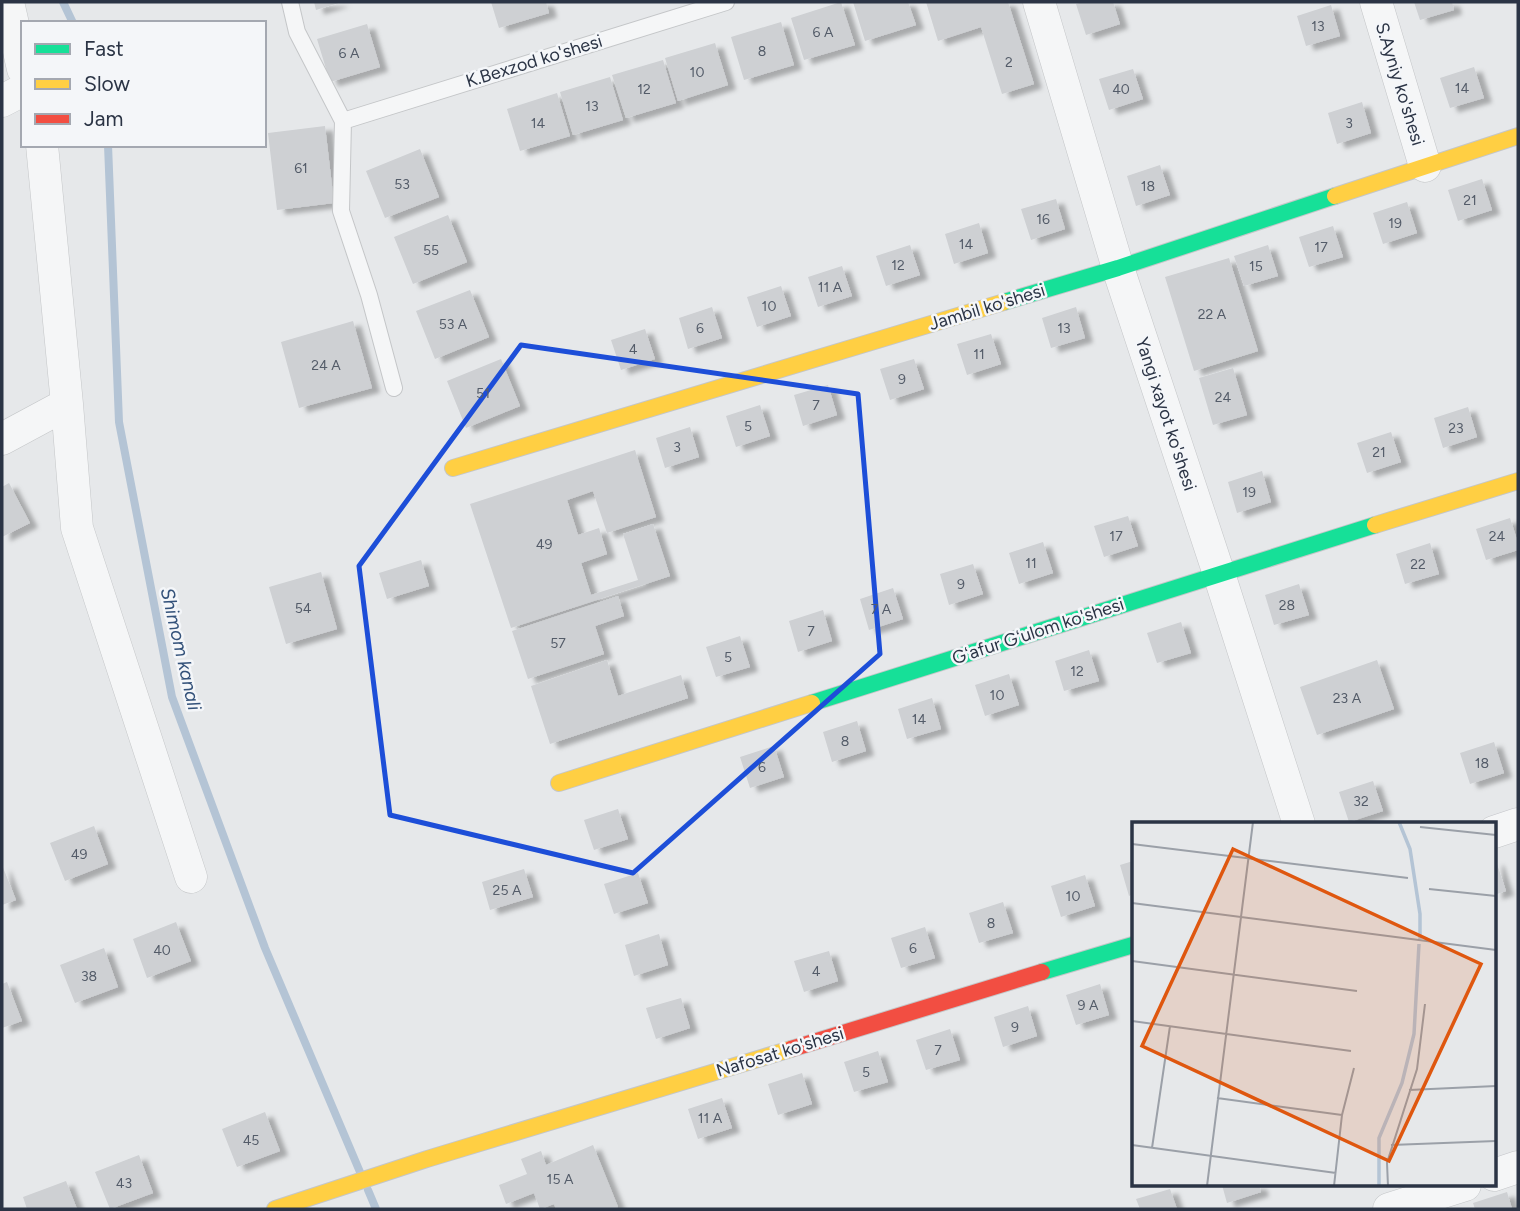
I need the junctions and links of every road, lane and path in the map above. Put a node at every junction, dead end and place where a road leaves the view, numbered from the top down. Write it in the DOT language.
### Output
graph roads {
  1 [pos="8,2"];
  2 [pos="290,2"];
  3 [pos="726,2"];
  4 [pos="1040,2"];
  5 [pos="1376,2"];
  6 [pos="21,60"];
  7 [pos="21,91"];
  8 [pos="2,101"];
  9 [pos="343,121"];
  10 [pos="1518,136"];
  11 [pos="42,147"];
  12 [pos="1425,166"];
  13 [pos="1118,268"];
  14 [pos="394,388"];
  15 [pos="68,404"];
  16 [pos="2,439"];
  17 [pos="453,468"];
  18 [pos="1518,481"];
  19 [pos="1219,574"];
  20 [pos="559,783"];
  21 [pos="1298,822"];
  22 [pos="1518,824"];
  23 [pos="1496,831"];
  24 [pos="191,877"];
  25 [pos="1132,946"];
  26 [pos="1518,1167"];
  27 [pos="1496,1174"];
  28 [pos="1462,1186"];
  29 [pos="1421,1198"];
  30 [pos="275,1209"];
  31 [pos="1389,1209"];
  1 -- 6 [label="street"];
  2 -- 9 [label="lane"];
  3 -- 9 [label="lane, K.Bexzod ko'shesi"];
  4 -- 13 [label="street, Yangi xayot ko'shesi"];
  5 -- 12 [label="street, S.Ayniy ko'shesi"];
  7 -- 8 [label="street"];
  9 -- 14 [label="lane"];
  10 -- 12 [label="street, Jambil ko'shesi"];
  11 -- 15 [label="street"];
  12 -- 13 [label="street, Jambil ko'shesi"];
  13 -- 17 [label="street, Jambil ko'shesi"];
  13 -- 19 [label="street, Yangi xayot ko'shesi"];
  15 -- 16 [label="street"];
  15 -- 24 [label="street"];
  18 -- 19 [label="street, Gʻafur Gʻulom ko'shesi"];
  19 -- 20 [label="street, Gʻafur Gʻulom ko'shesi"];
  19 -- 21 [label="street, Yangi xayot ko'shesi"];
  22 -- 23 [label="street"];
  25 -- 30 [label="street, Nafosat ko'shesi"];
  26 -- 27 [label="street"];
  28 -- 29 [label="street"];
  29 -- 31 [label="street"];
}
